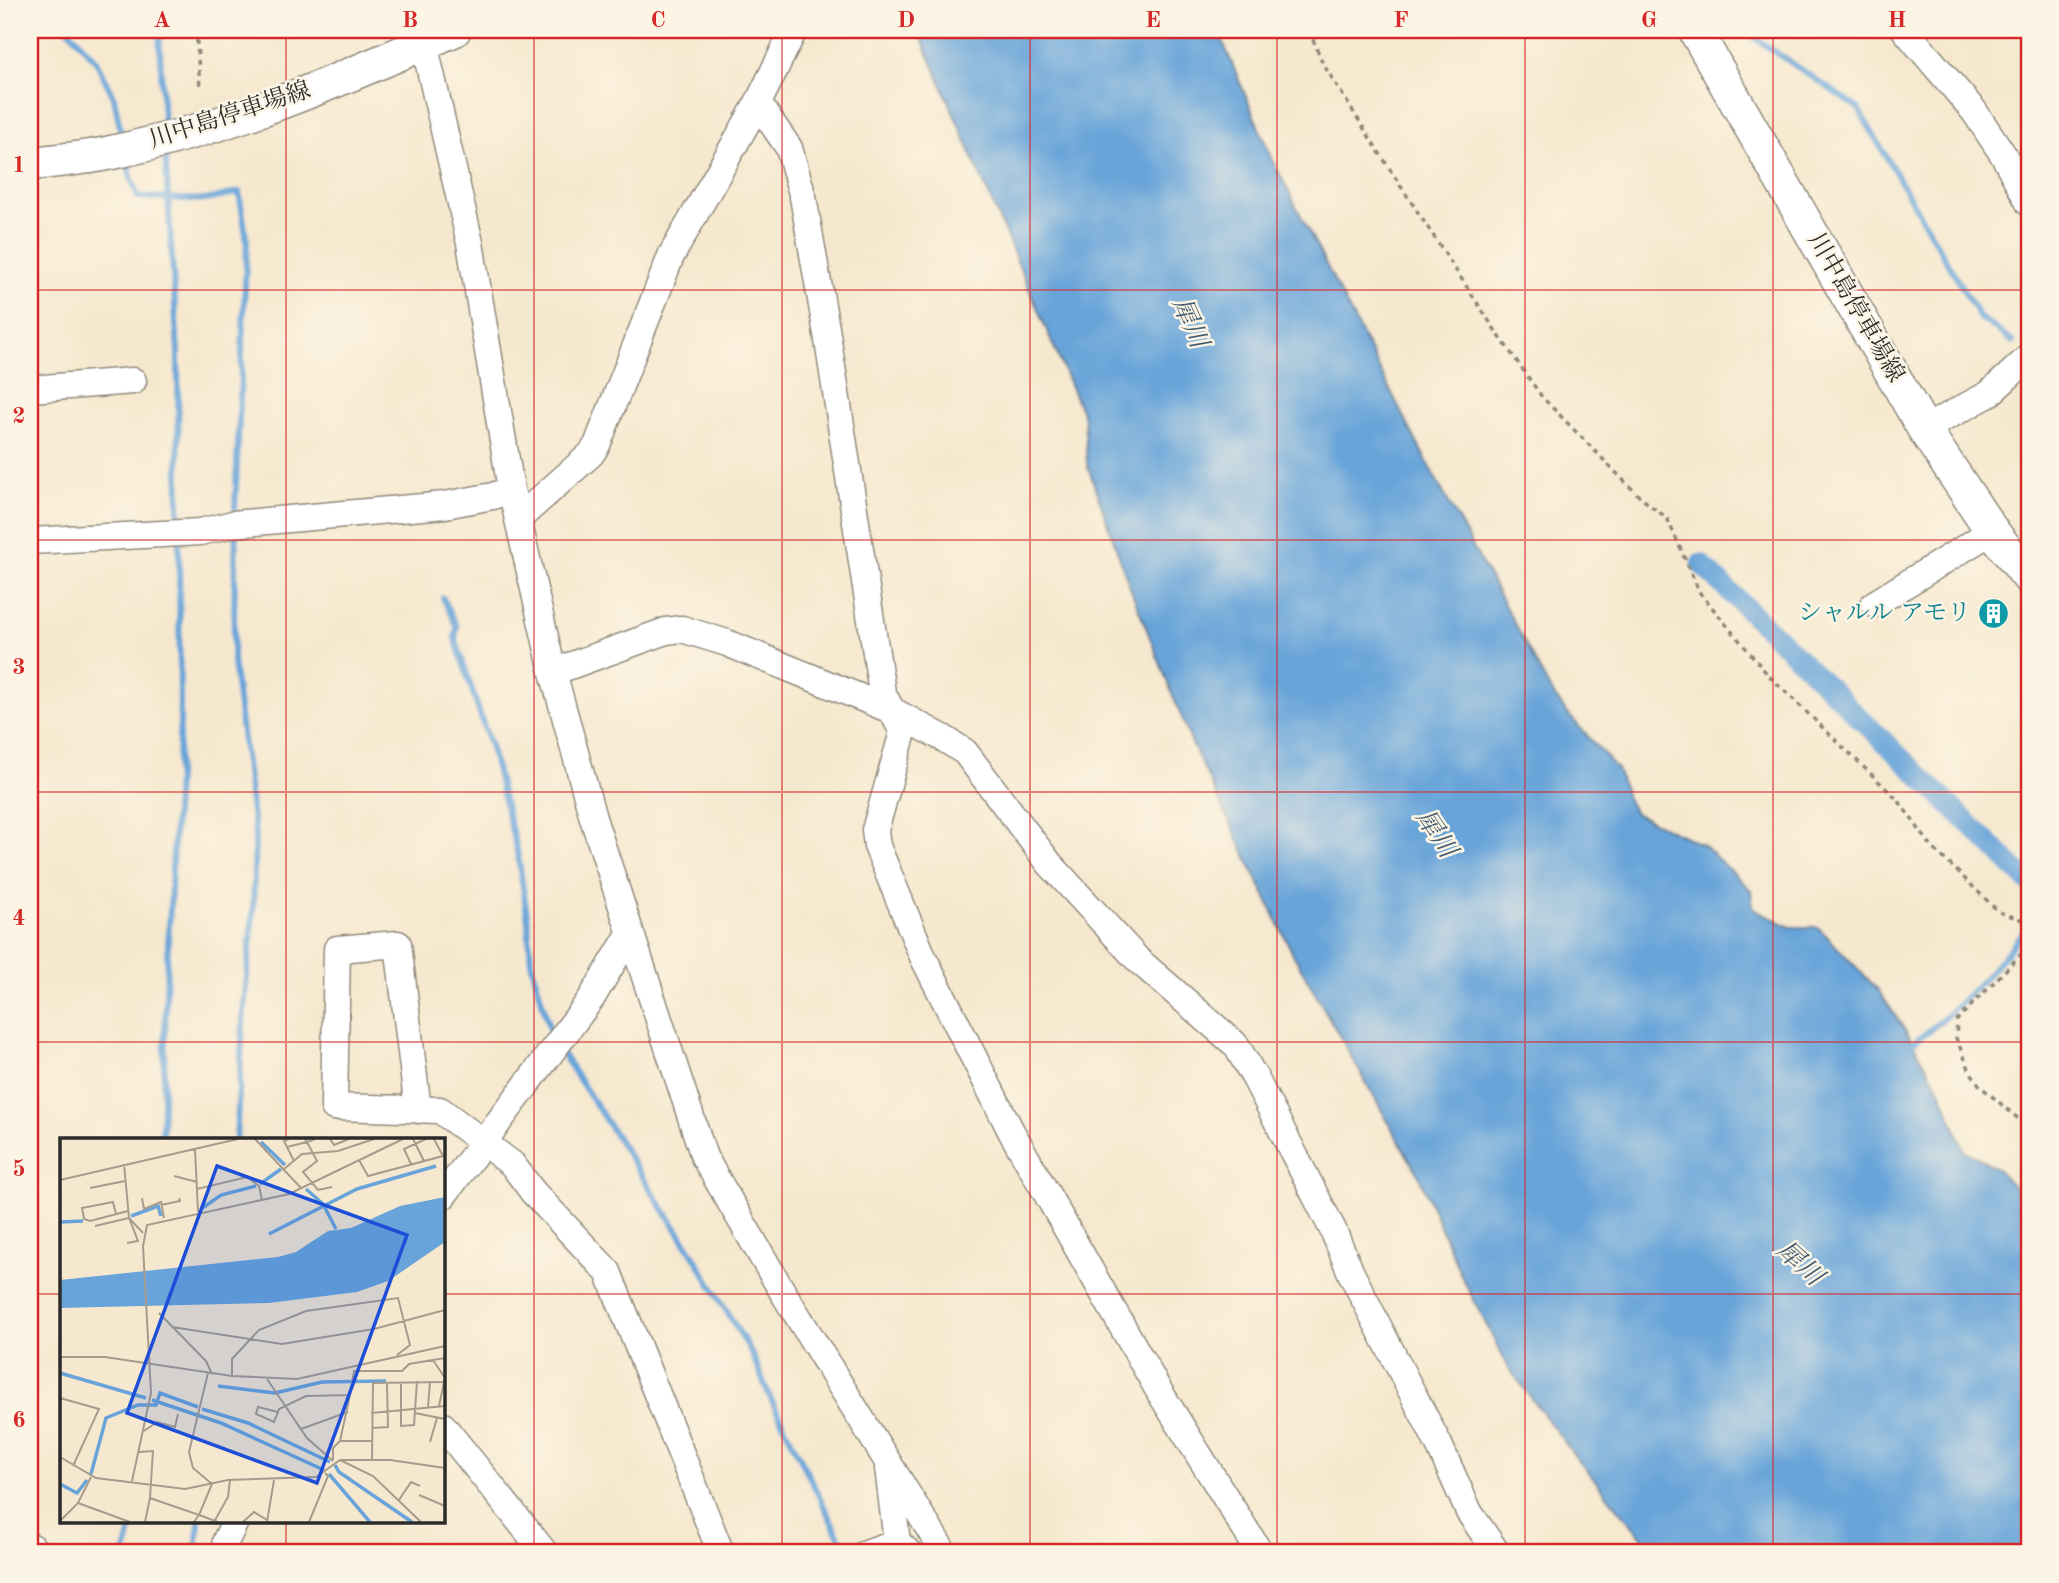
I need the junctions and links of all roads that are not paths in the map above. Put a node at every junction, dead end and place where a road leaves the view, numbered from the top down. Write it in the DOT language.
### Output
graph roads {
  1 [pos="794,30"];
  2 [pos="1695,30"];
  3 [pos="1905,30"];
  4 [pos="433,35"];
  5 [pos="758,103"];
  6 [pos="30,164"];
  7 [pos="2029,202"];
  8 [pos="2029,357"];
  9 [pos="133,380"];
  10 [pos="30,389"];
  11 [pos="1924,429"];
  12 [pos="511,489"];
  13 [pos="518,519"];
  14 [pos="1992,531"];
  15 [pos="30,541"];
  16 [pos="2029,578"];
  17 [pos="1872,605"];
  18 [pos="553,672"];
  19 [pos="891,710"];
  20 [pos="631,934"];
  21 [pos="418,1110"];
  22 [pos="483,1142"];
  23 [pos="444,1195"];
  24 [pos="444,1427"];
  25 [pos="887,1461"];
  26 [pos="233,1524"];
  27 [pos="903,1548"];
  28 [pos="224,1553"];
  29 [pos="545,1553"];
  30 [pos="721,1553"];
  31 [pos="866,1553"];
  32 [pos="944,1553"];
  33 [pos="1260,1553"];
  34 [pos="1497,1553"];
  1 -- 5 [label="street"];
  2 -- 11 [label="main road, 川中島停車場線"];
  3 -- 7 [label="street"];
  4 -- 6 [label="main road, 川中島停車場線"];
  4 -- 12 [label="street"];
  5 -- 13 [label="street"];
  5 -- 19 [label="street"];
  8 -- 11 [label="street"];
  9 -- 10 [label="street"];
  11 -- 14 [label="main road, 川中島停車場線"];
  12 -- 13 [label="street"];
  12 -- 15 [label="street"];
  13 -- 18 [label="street"];
  14 -- 16 [label="main road, 川中島停車場線"];
  14 -- 17 [label="street"];
  18 -- 19 [label="street"];
  18 -- 20 [label="street"];
  19 -- 33 [label="street"];
  19 -- 34 [label="street"];
  20 -- 22 [label="street"];
  20 -- 25 [label="street"];
  21 -- 21 [label="street"];
  21 -- 22 [label="street"];
  22 -- 23 [label="street"];
  22 -- 30 [label="street"];
  24 -- 29 [label="street"];
  25 -- 27 [label="street"];
  25 -- 32 [label="street"];
  26 -- 28 [label="street"];
  27 -- 31 [label="street"];
}
